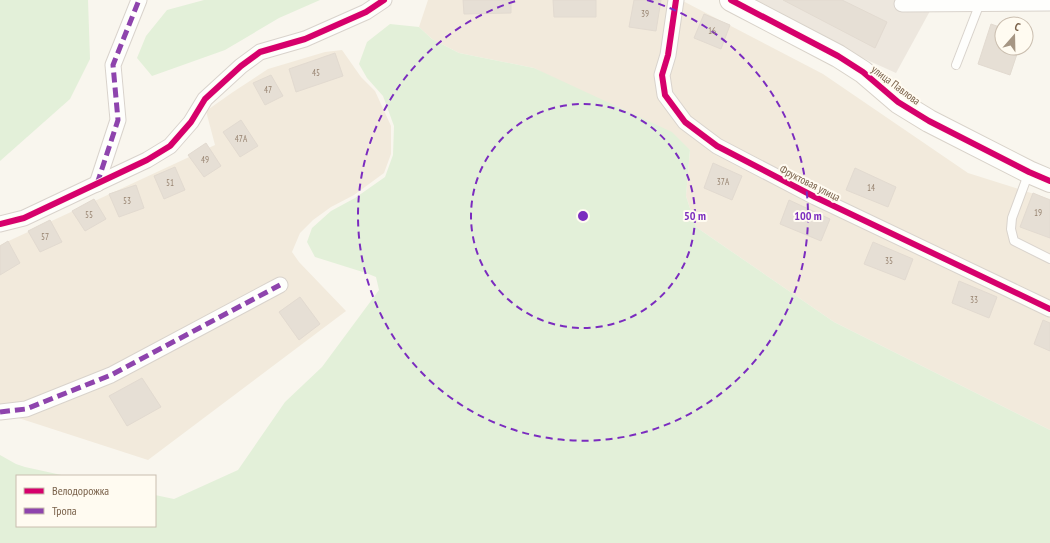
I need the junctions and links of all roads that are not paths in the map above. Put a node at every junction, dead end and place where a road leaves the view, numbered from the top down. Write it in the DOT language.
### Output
graph roads {
  1 [pos="139,0"];
  2 [pos="384,0"];
  3 [pos="676,0"];
  4 [pos="731,0"];
  5 [pos="980,3"];
  6 [pos="1050,3"];
  7 [pos="902,4"];
  8 [pos="956,65"];
  9 [pos="1029,172"];
  10 [pos="1050,181"];
  11 [pos="97,184"];
  12 [pos="0,224"];
  13 [pos="1050,259"];
  14 [pos="280,285"];
  15 [pos="1050,308"];
  16 [pos="0,412"];
  1 -- 11 [label="street"];
  2 -- 11 [label="street"];
  3 -- 15 [label="street, Фруктовая улица"];
  4 -- 9 [label="street, улица Павлова"];
  5 -- 6 [label="street"];
  5 -- 7 [label="street"];
  5 -- 8 [label="lane"];
  9 -- 10 [label="street, улица Павлова"];
  9 -- 13 [label="lane"];
  11 -- 12 [label="street"];
  14 -- 16 [label="street"];
}
